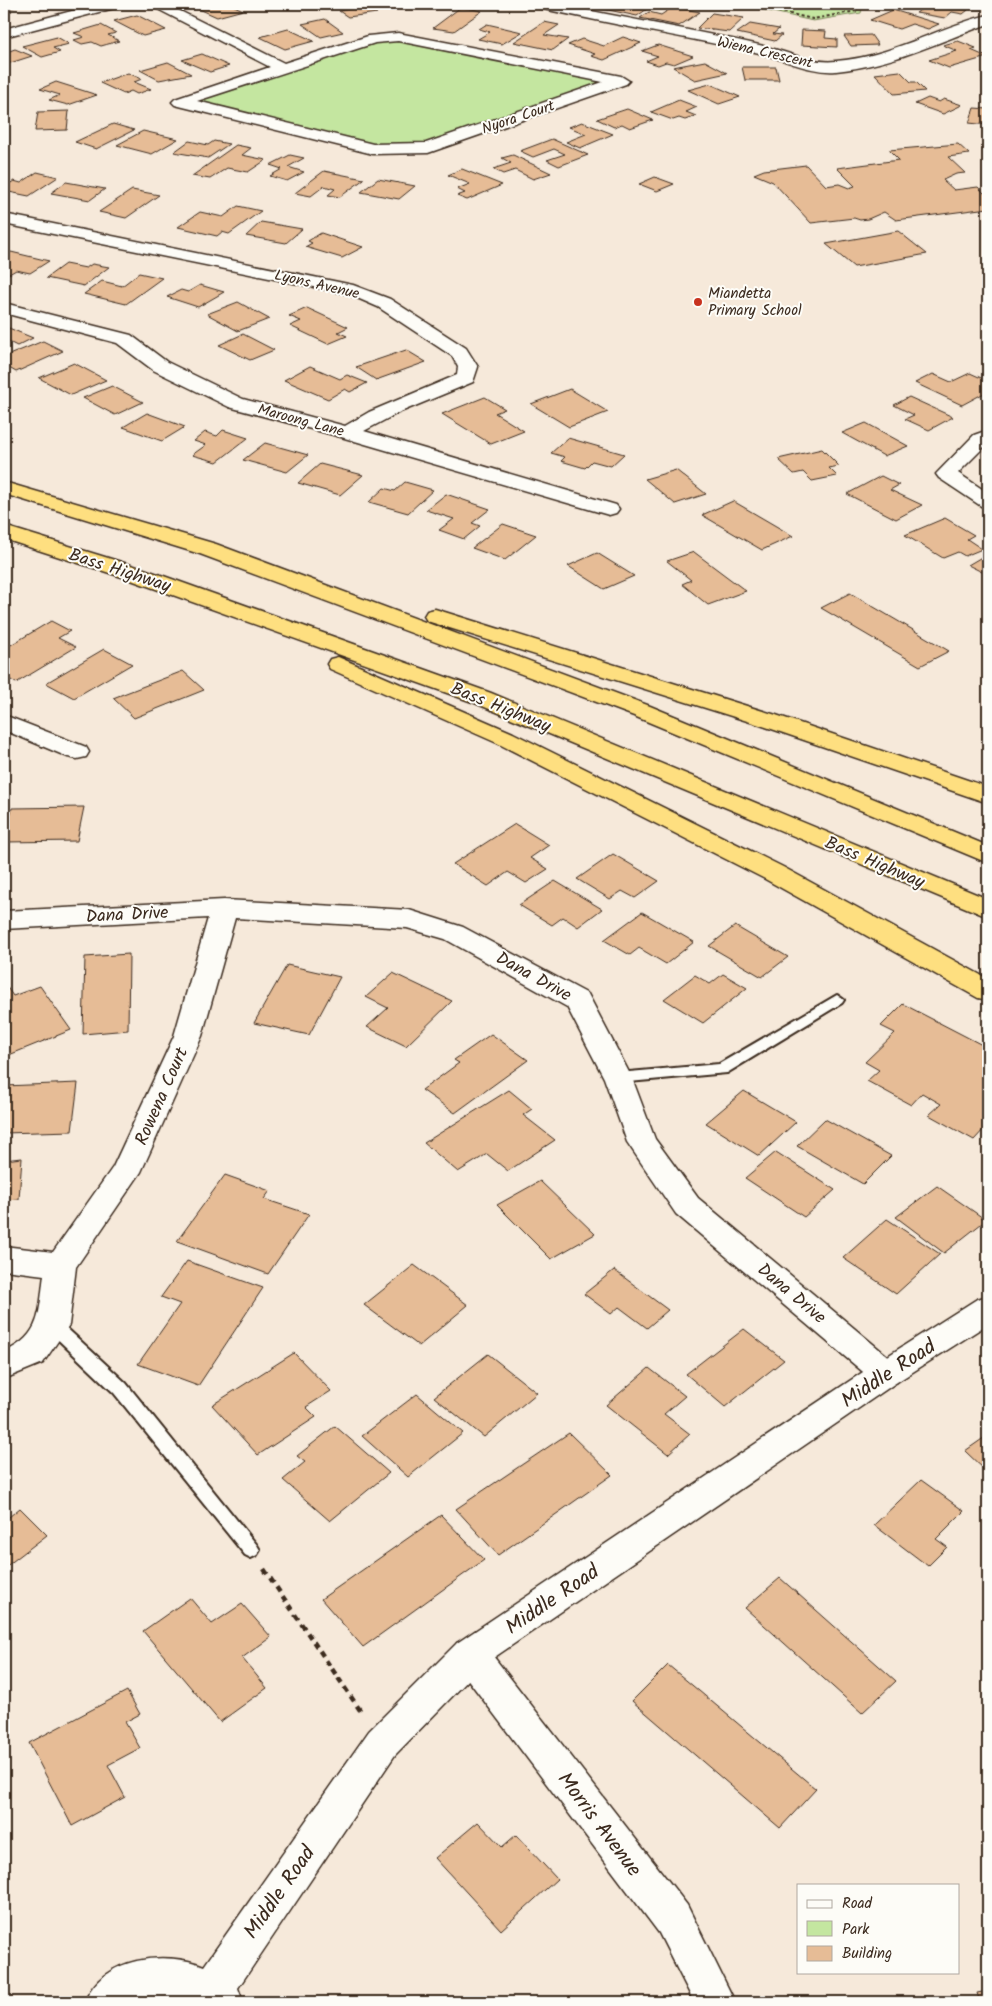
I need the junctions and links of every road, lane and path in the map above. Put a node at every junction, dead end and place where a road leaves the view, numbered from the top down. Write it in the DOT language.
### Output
graph roads {
  1 [pos="114,4"];
  2 [pos="155,4"];
  3 [pos="538,4"];
  4 [pos="746,4"];
  5 [pos="859,4"];
  6 [pos="988,19"];
  7 [pos="4,34"];
  8 [pos="282,68"];
  9 [pos="4,219"];
  10 [pos="4,308"];
  11 [pos="348,433"];
  12 [pos="988,436"];
  13 [pos="4,488"];
  14 [pos="988,502"];
  15 [pos="609,509"];
  16 [pos="4,532"];
  17 [pos="208,549"];
  18 [pos="136,574"];
  19 [pos="4,722"];
  20 [pos="77,752"];
  21 [pos="988,795"];
  22 [pos="988,855"];
  23 [pos="224,909"];
  24 [pos="988,909"];
  25 [pos="4,920"];
  26 [pos="988,991"];
  27 [pos="837,1000"];
  28 [pos="618,1078"];
  29 [pos="4,1258"];
  30 [pos="62,1265"];
  31 [pos="988,1308"];
  32 [pos="53,1326"];
  33 [pos="4,1366"];
  34 [pos="886,1373"];
  35 [pos="251,1550"];
  36 [pos="470,1654"];
  37 [pos="382,1743"];
  38 [pos="218,1996"];
  39 [pos="105,2002"];
  40 [pos="715,2002"];
  1 -- 7 [label="street"];
  2 -- 8 [label="street"];
  3 -- 6 [label="street, Wiena Crescent"];
  4 -- 5 [label="path"];
  8 -- 8 [label="street, Nyora Court"];
  9 -- 11 [label="street, Lyons Avenue"];
  10 -- 11 [label="street, Maroong Lane"];
  11 -- 15 [label="street, Maroong Lane"];
  12 -- 14 [label="street"];
  13 -- 17 [label="highway"];
  16 -- 18 [label="highway, Bass Highway"];
  17 -- 21 [label="highway"];
  17 -- 22 [label="highway"];
  18 -- 24 [label="highway, Bass Highway"];
  18 -- 26 [label="highway"];
  19 -- 20 [label="street"];
  23 -- 25 [label="street, Dana Drive"];
  23 -- 28 [label="street, Dana Drive"];
  23 -- 30 [label="street, Rowena Court"];
  27 -- 28 [label="lane"];
  28 -- 34 [label="street, Dana Drive"];
  29 -- 30 [label="street"];
  30 -- 32 [label="street, Rowena Court"];
  31 -- 34 [label="street, Middle Road"];
  32 -- 33 [label="street, Rowena Court"];
  32 -- 35 [label="lane"];
  34 -- 36 [label="street, Middle Road"];
  35 -- 37 [label="path"];
  36 -- 37 [label="street, Middle Road"];
  36 -- 40 [label="street, Morris Avenue"];
  37 -- 38 [label="street, Middle Road"];
  38 -- 39 [label="street"];
}
